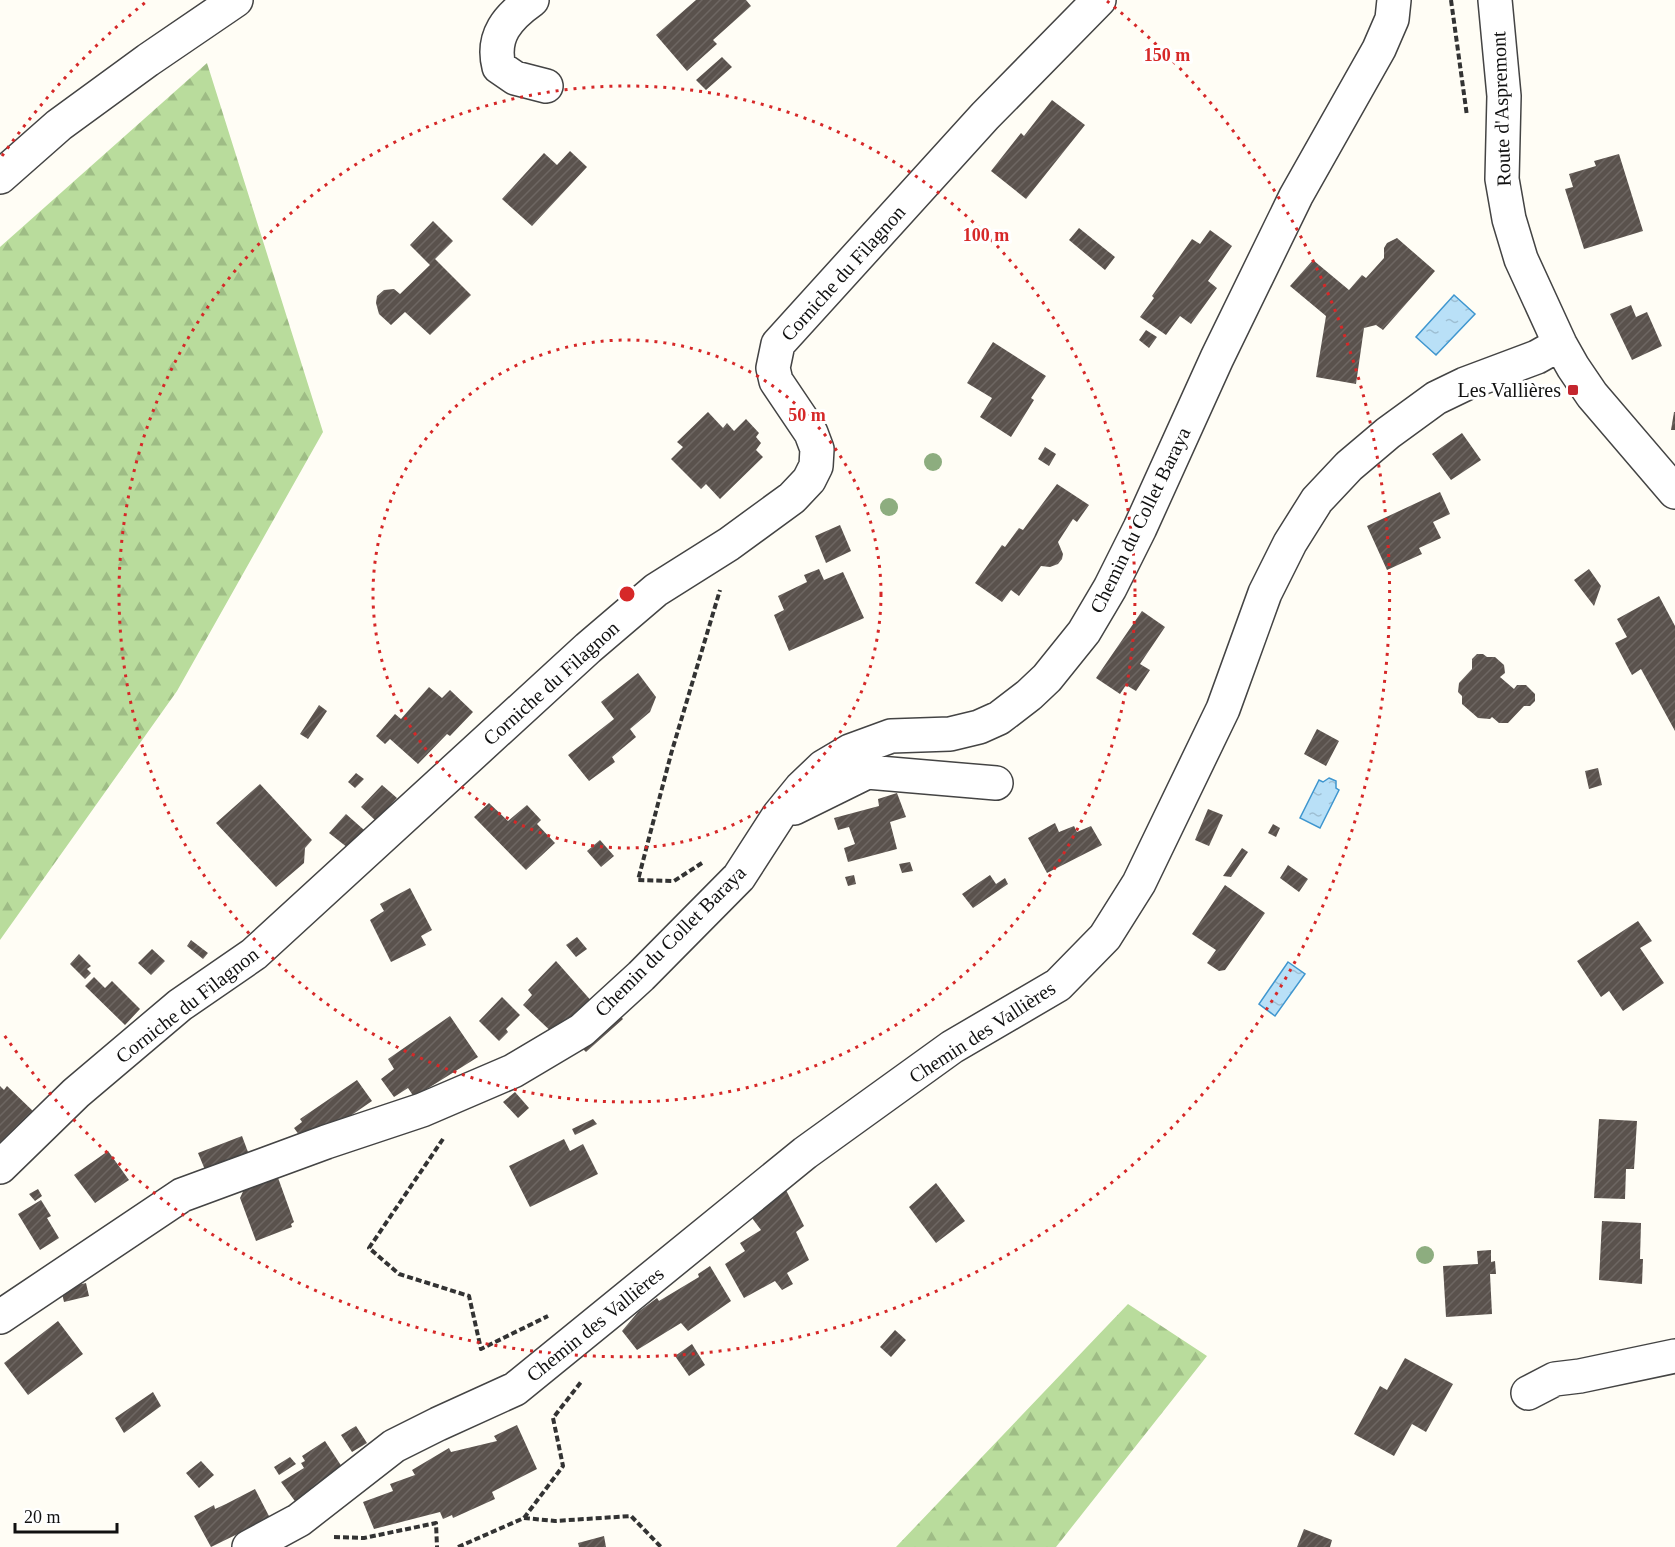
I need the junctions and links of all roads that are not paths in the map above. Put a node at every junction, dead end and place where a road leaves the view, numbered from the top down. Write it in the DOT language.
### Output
graph roads {
  1 [pos="236,0"];
  2 [pos="532,0"];
  3 [pos="1099,0"];
  4 [pos="1394,0"];
  5 [pos="1495,0"];
  6 [pos="546,86"];
  7 [pos="0,177"];
  8 [pos="1560,344"];
  9 [pos="1675,492"];
  10 [pos="996,783"];
  11 [pos="779,815"];
  12 [pos="0,1167"];
  13 [pos="0,1317"];
  14 [pos="1675,1356"];
  15 [pos="1528,1393"];
  16 [pos="249,1547"];
  1 -- 7 [label="street"];
  2 -- 6 [label="street"];
  3 -- 12 [label="street, Corniche du Filagnon"];
  4 -- 11 [label="street, Chemin du Collet Baraya"];
  5 -- 8 [label="street, Route d'Aspremont"];
  8 -- 9 [label="street, Route d'Aspremont"];
  8 -- 16 [label="street, Chemin des Vallières"];
  10 -- 11 [label="street"];
  11 -- 13 [label="street, Chemin du Collet Baraya"];
  14 -- 15 [label="street"];
}
